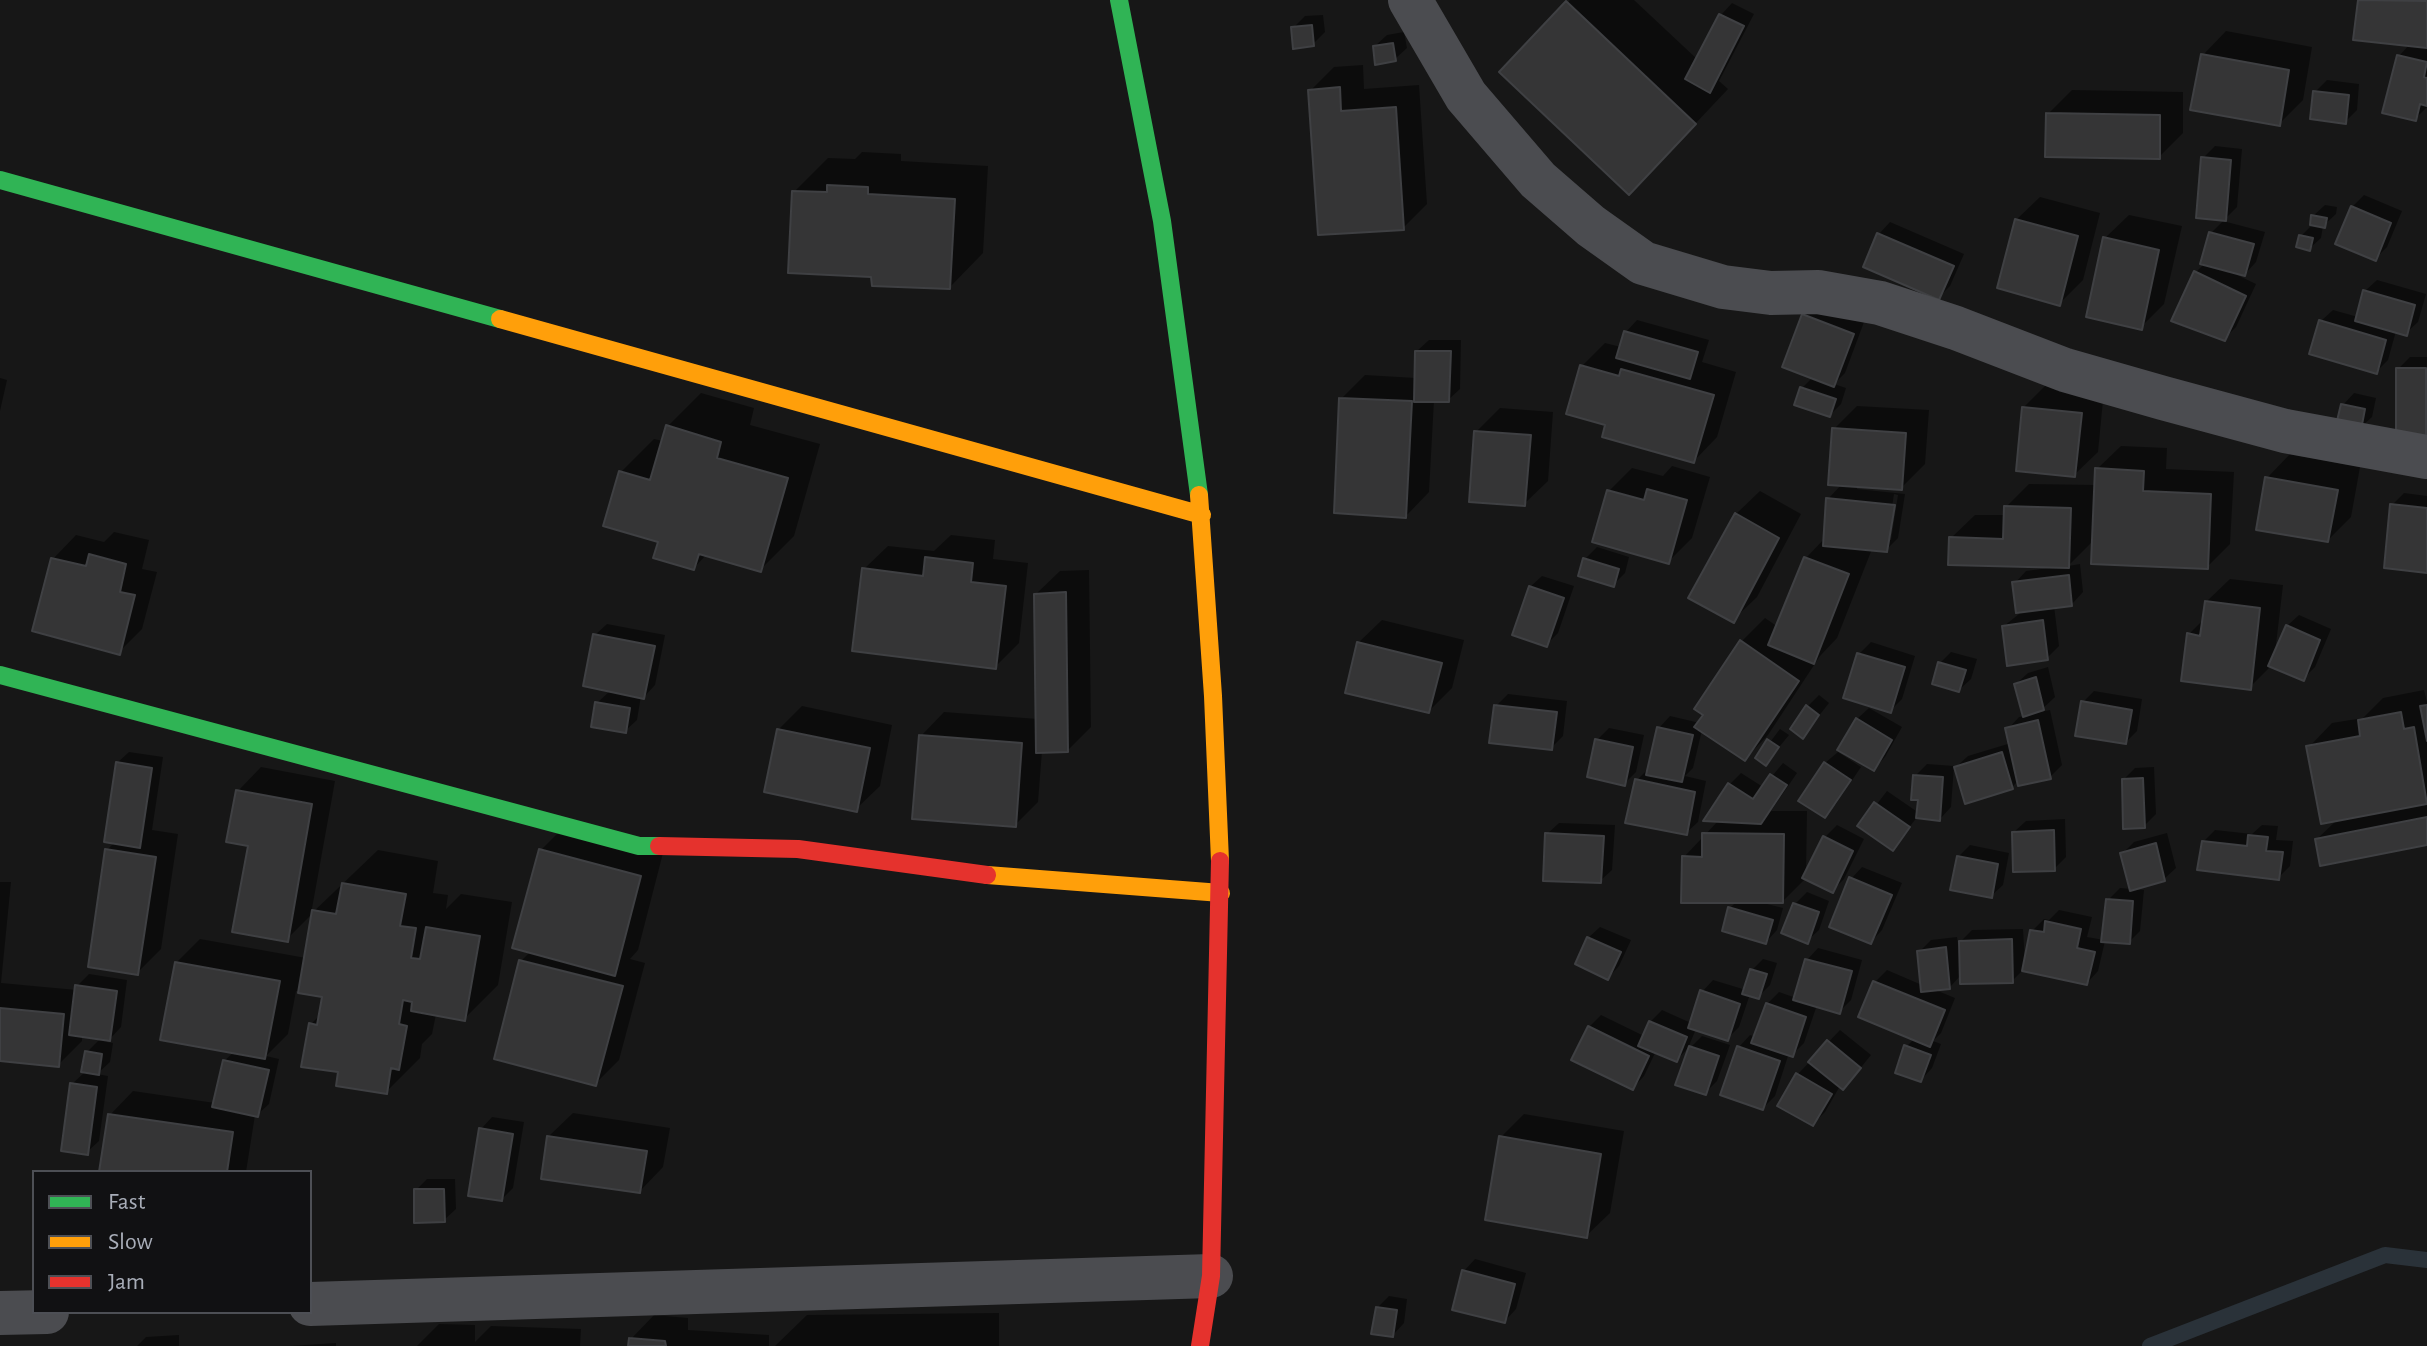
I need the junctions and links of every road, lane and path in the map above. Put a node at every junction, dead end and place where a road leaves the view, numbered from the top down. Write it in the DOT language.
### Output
graph roads {
  1 [pos="1119,0"];
  2 [pos="1410,0"];
  3 [pos="0,180"];
  4 [pos="2427,457"];
  5 [pos="1202,515"];
  6 [pos="0,675"];
  7 [pos="1221,893"];
  8 [pos="1211,1276"];
  9 [pos="312,1304"];
  10 [pos="32,1312"];
  11 [pos="0,1313"];
  12 [pos="1200,1346"];
  1 -- 5 [label="street"];
  2 -- 4 [label="street"];
  3 -- 5 [label="street"];
  5 -- 7 [label="street"];
  6 -- 7 [label="street"];
  7 -- 8 [label="street"];
  8 -- 9 [label="street"];
  8 -- 12 [label="street"];
  10 -- 11 [label="street"];
}
